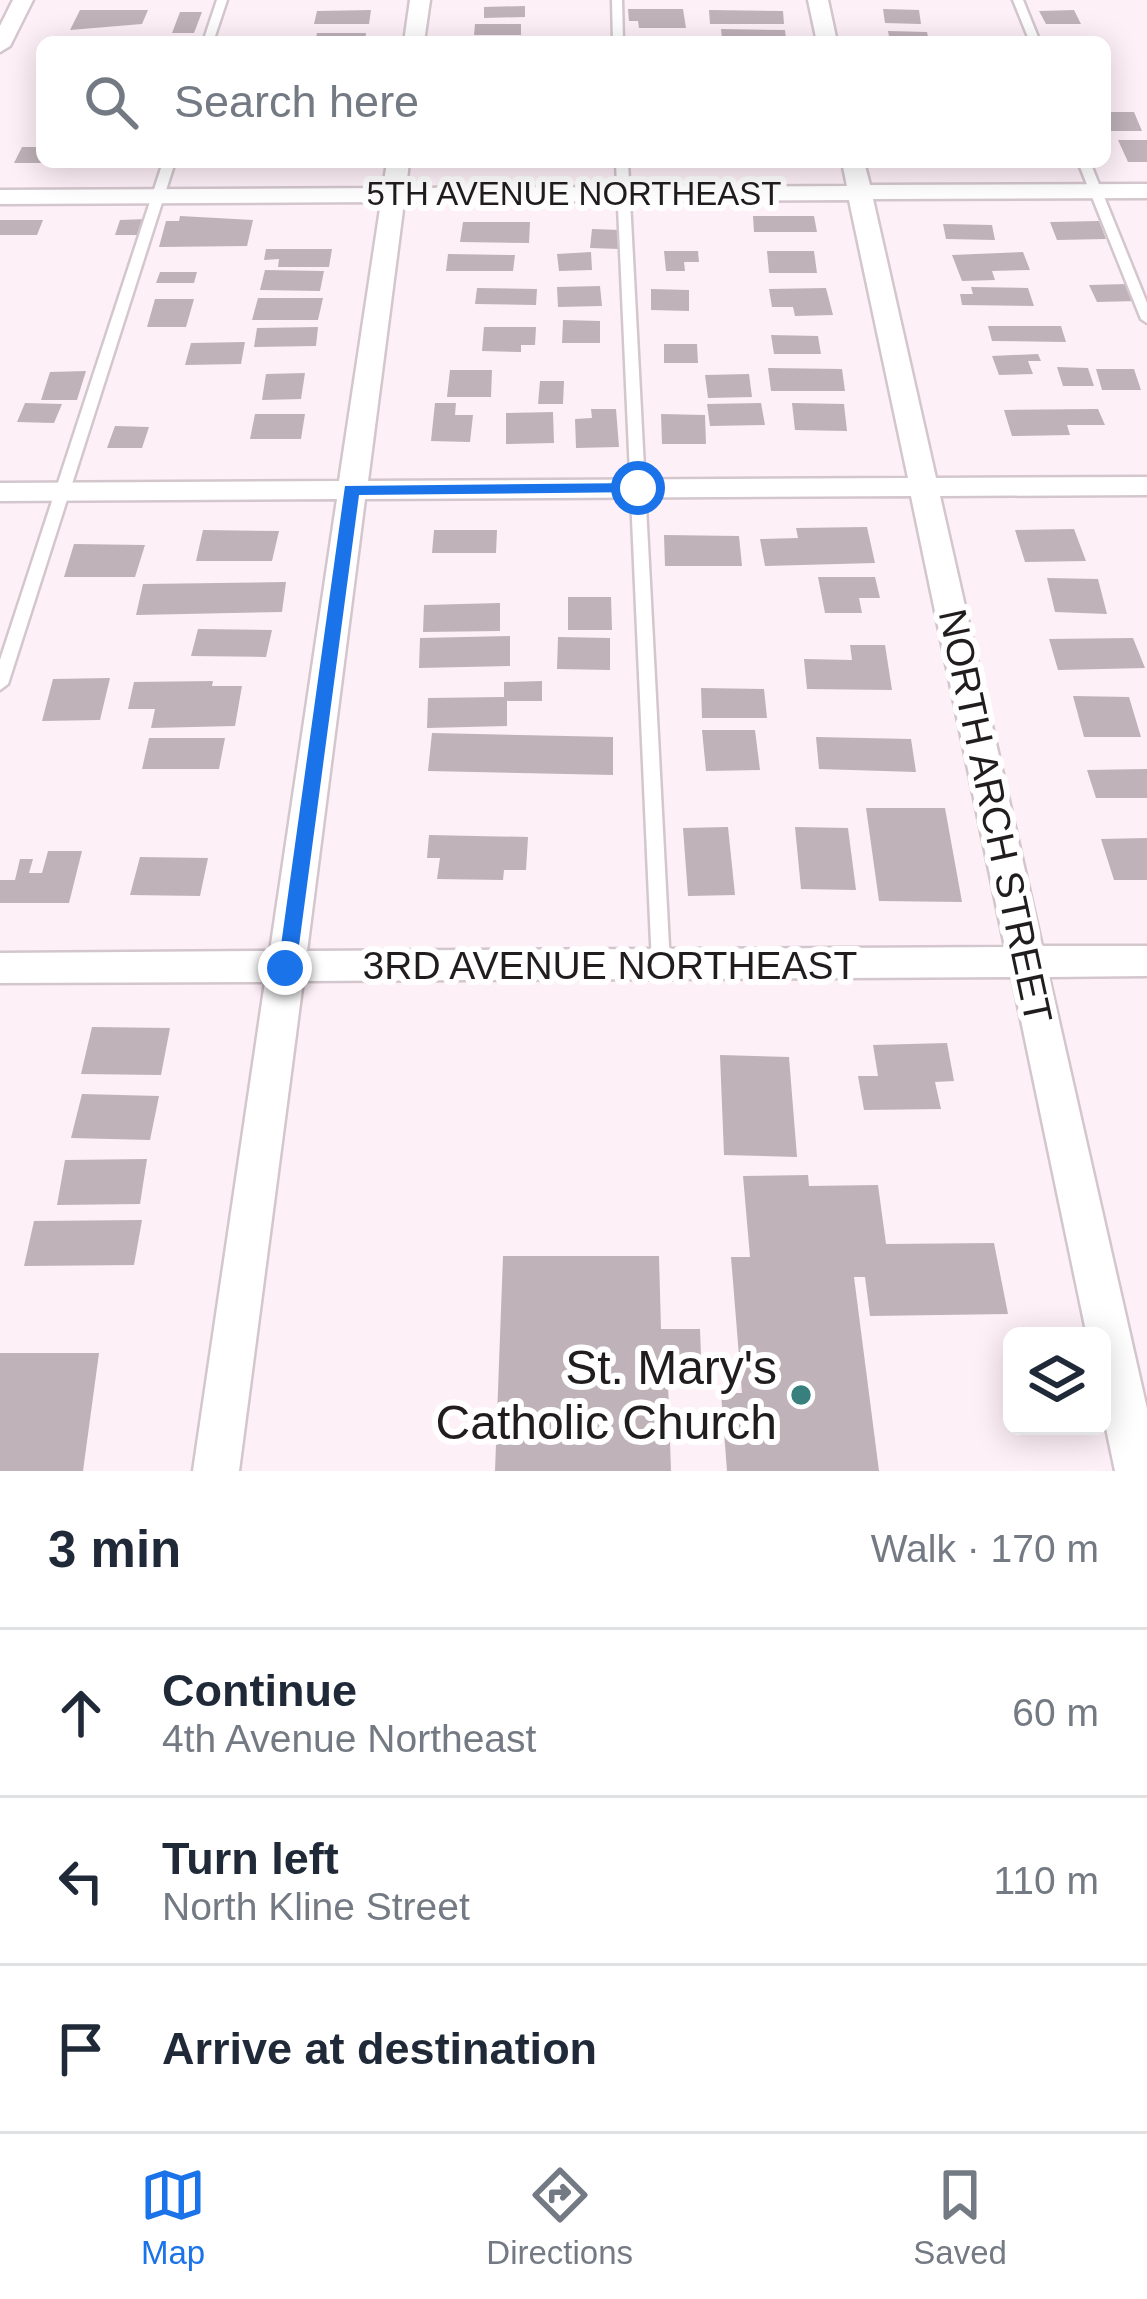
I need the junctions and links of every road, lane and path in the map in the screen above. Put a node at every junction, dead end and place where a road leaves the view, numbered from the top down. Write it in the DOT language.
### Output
graph roads {
  1 [pos="23,0"];
  2 [pos="222,0"];
  3 [pos="420,0"];
  4 [pos="617,0"];
  5 [pos="818,0"];
  6 [pos="1018,0"];
  7 [pos="210,36"];
  8 [pos="415,36"];
  9 [pos="618,36"];
  10 [pos="826,36"];
  11 [pos="1033,36"];
  12 [pos="0,46"];
  13 [pos="167,168"];
  14 [pos="622,168"];
  15 [pos="1087,168"];
  16 [pos="856,177"];
  17 [pos="396,178"];
  18 [pos="1096,190"];
  19 [pos="1147,190"];
  20 [pos="623,194"];
  21 [pos="0,196"];
  22 [pos="158,196"];
  23 [pos="1147,319"];
  24 [pos="1147,486"];
  25 [pos="927,487"];
  26 [pos="638,488"];
  27 [pos="351,490"];
  28 [pos="0,492"];
  29 [pos="62,492"];
  30 [pos="0,684"];
  31 [pos="1147,961"];
  32 [pos="1026,962"];
  33 [pos="662,965"];
  34 [pos="0,968"];
  35 [pos="285,968"];
  36 [pos="216,1471"];
  37 [pos="1138,1471"];
  1 -- 12 [label="street"];
  2 -- 7 [label="lane"];
  3 -- 8 [label="street"];
  4 -- 9 [label="lane"];
  5 -- 10 [label="street"];
  6 -- 11 [label="lane"];
  13 -- 22 [label="lane"];
  14 -- 20 [label="lane"];
  15 -- 18 [label="lane"];
  16 -- 18 [label="street, 5TH AVENUE NORTHEAST"];
  16 -- 20 [label="street, 5TH AVENUE NORTHEAST"];
  16 -- 25 [label="street, NORTH ARCH STREET"];
  17 -- 20 [label="street, 5TH AVENUE NORTHEAST"];
  17 -- 22 [label="street, 5TH AVENUE NORTHEAST"];
  17 -- 27 [label="street"];
  18 -- 19 [label="street, 5TH AVENUE NORTHEAST"];
  18 -- 23 [label="lane"];
  20 -- 26 [label="lane"];
  21 -- 22 [label="street, 5TH AVENUE NORTHEAST"];
  22 -- 29 [label="lane"];
  24 -- 25 [label="street"];
  25 -- 26 [label="street"];
  25 -- 32 [label="street, NORTH ARCH STREET"];
  26 -- 27 [label="street"];
  26 -- 33 [label="lane"];
  27 -- 29 [label="street"];
  27 -- 35 [label="street"];
  28 -- 29 [label="street"];
  29 -- 30 [label="lane"];
  31 -- 32 [label="street, 3RD AVENUE NORTHEAST"];
  32 -- 33 [label="street, 3RD AVENUE NORTHEAST"];
  32 -- 37 [label="street, NORTH ARCH STREET"];
  33 -- 35 [label="street, 3RD AVENUE NORTHEAST"];
  34 -- 35 [label="street, 3RD AVENUE NORTHEAST"];
  35 -- 36 [label="street"];
}
